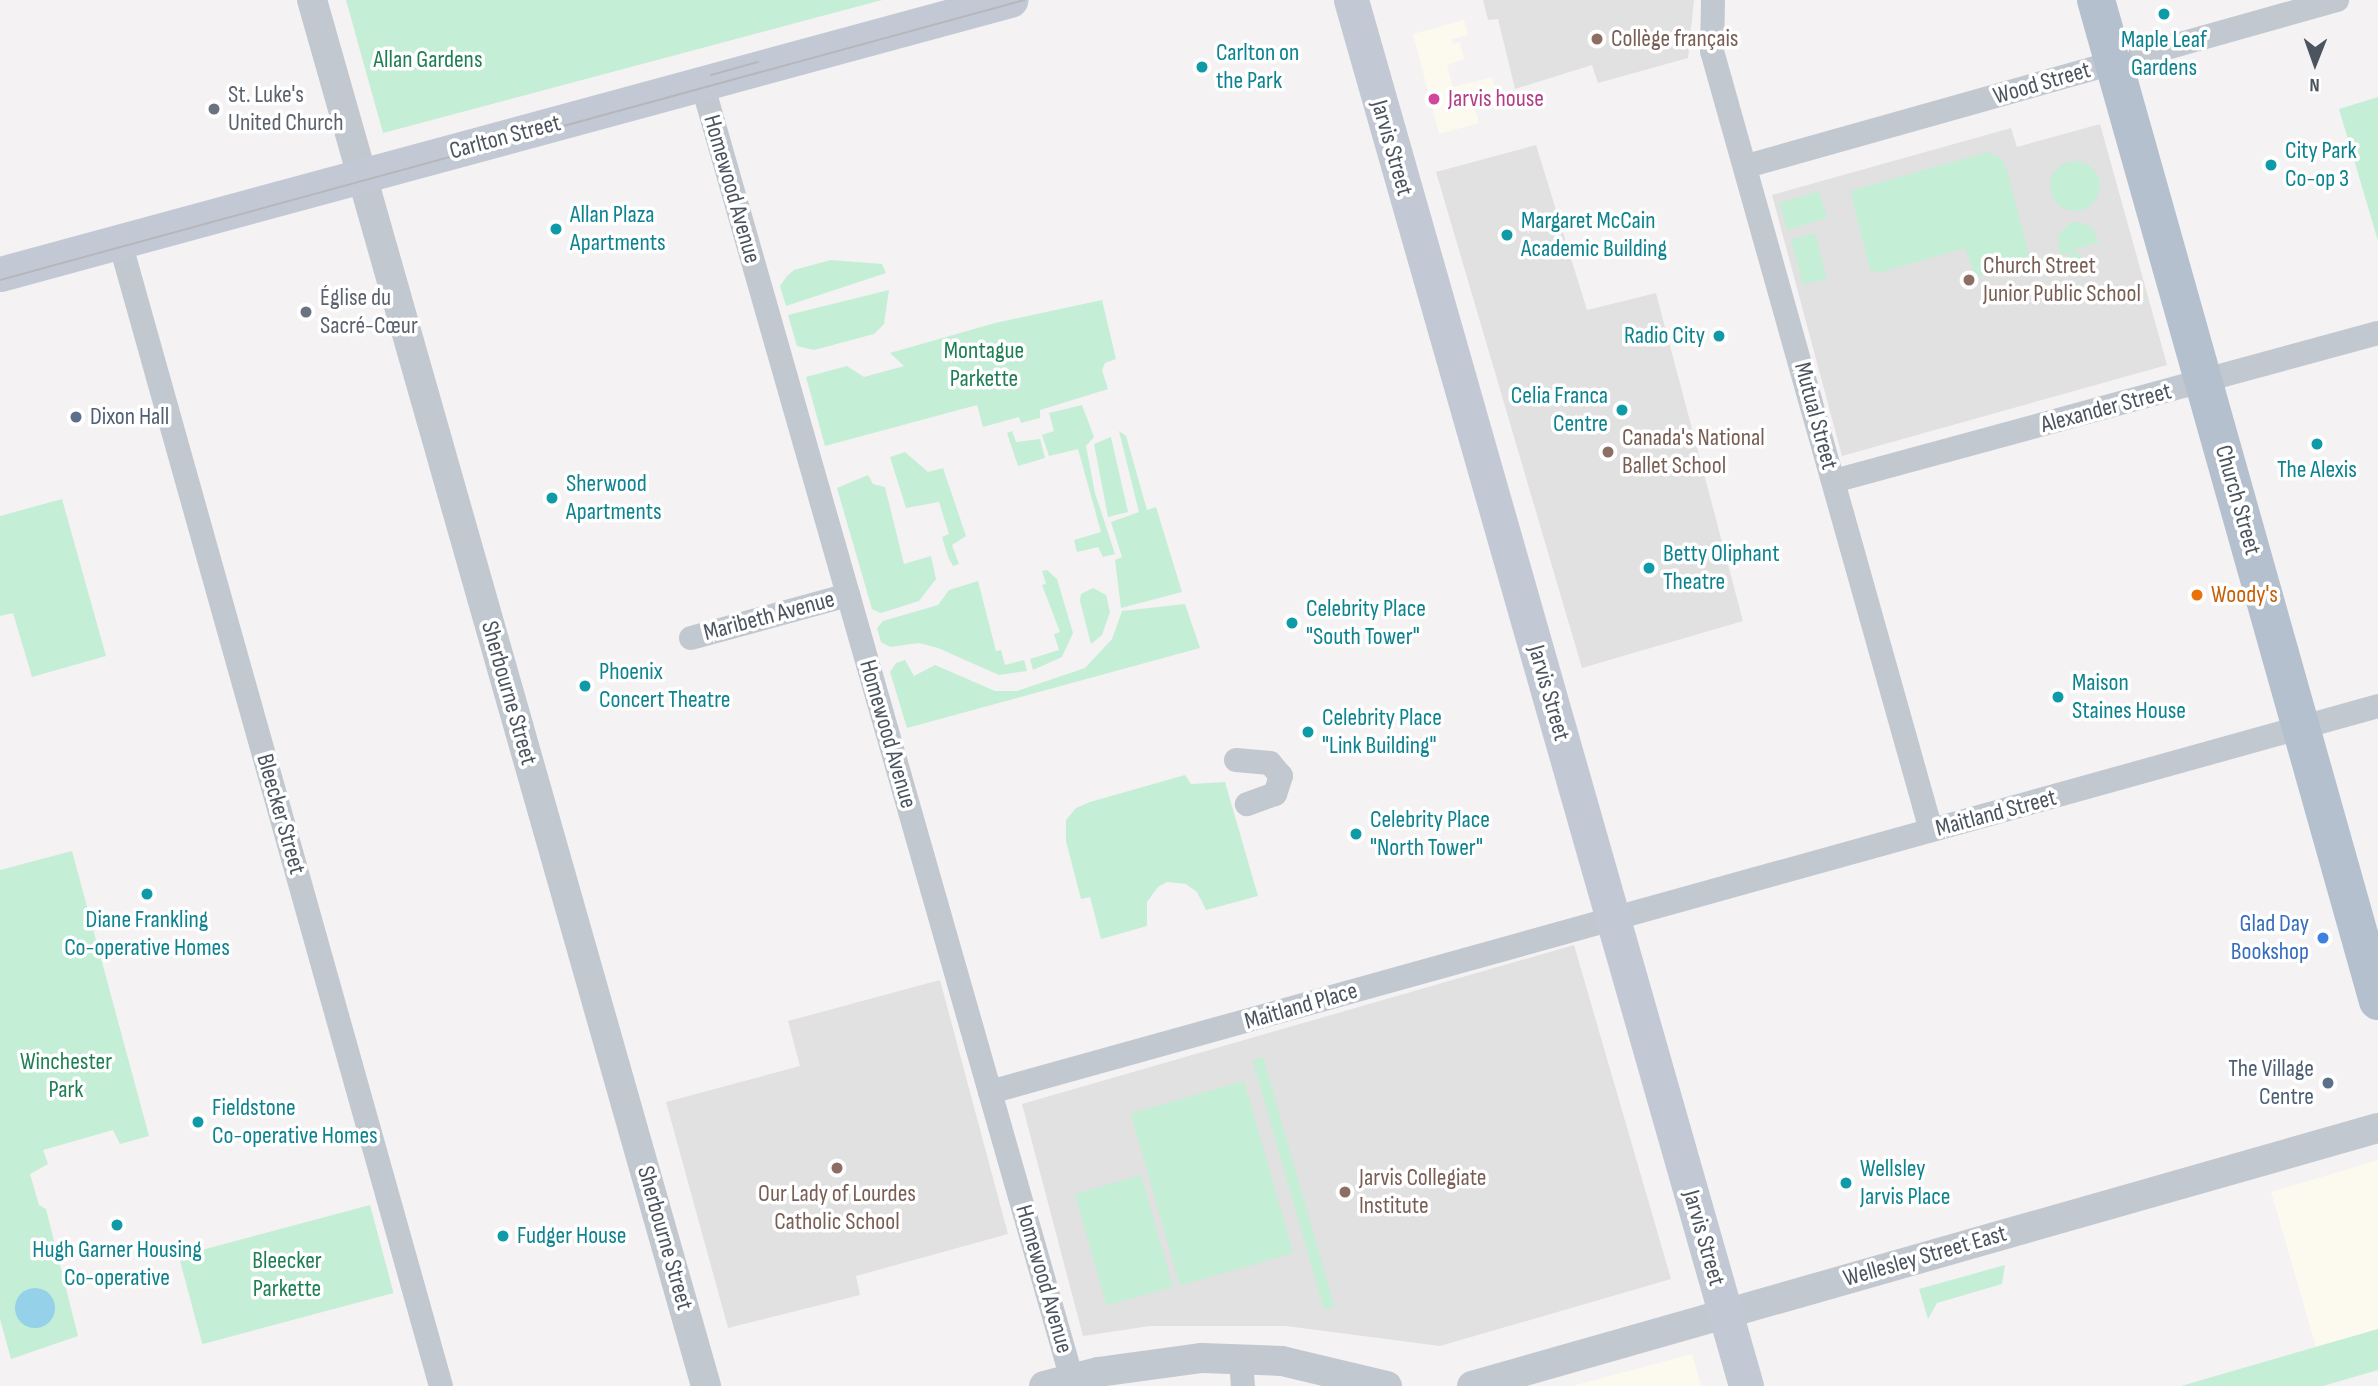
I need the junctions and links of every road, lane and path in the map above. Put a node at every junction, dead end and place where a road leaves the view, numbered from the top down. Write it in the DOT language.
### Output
graph roads {
  1 [pos="312,0"];
  2 [pos="1010,0"];
  3 [pos="1350,0"];
  4 [pos="1713,0"];
  5 [pos="2096,0"];
  6 [pos="2337,0"];
  7 [pos="2113,64"];
  8 [pos="702,83"];
  9 [pos="1746,166"];
  10 [pos="362,176"];
  11 [pos="120,242"];
  12 [pos="0,274"];
  13 [pos="2378,333"];
  14 [pos="2203,382"];
  15 [pos="1833,481"];
  16 [pos="848,595"];
  17 [pos="691,638"];
  18 [pos="2378,706"];
  19 [pos="2301,727"];
  20 [pos="1236,760"];
  21 [pos="1247,804"];
  22 [pos="1931,830"];
  23 [pos="1613,919"];
  24 [pos="2378,1001"];
  25 [pos="990,1092"];
  26 [pos="2378,1128"];
  27 [pos="1726,1314"];
  28 [pos="1242,1372"];
  29 [pos="1063,1383"];
  30 [pos="442,1386"];
  31 [pos="706,1386"];
  32 [pos="1387,1386"];
  33 [pos="1472,1386"];
  34 [pos="1746,1386"];
  1 -- 10 [label="street, Sherbourne Street"];
  2 -- 8 [label="main road, Carlton Street"];
  3 -- 23 [label="main road, Jarvis Street"];
  4 -- 9 [label="street, Mutual Street"];
  5 -- 7 [label="main road, Church Street"];
  6 -- 7 [label="street, Wood Street"];
  7 -- 9 [label="street, Wood Street"];
  7 -- 14 [label="main road, Church Street"];
  8 -- 10 [label="main road, Carlton Street"];
  8 -- 16 [label="street, Homewood Avenue"];
  9 -- 15 [label="street, Mutual Street"];
  10 -- 11 [label="main road, Carlton Street"];
  10 -- 31 [label="street, Sherbourne Street"];
  11 -- 12 [label="main road, Carlton Street"];
  11 -- 30 [label="street, Bleecker Street"];
  13 -- 14 [label="street, Alexander Street"];
  14 -- 15 [label="street, Alexander Street"];
  14 -- 19 [label="main road, Church Street"];
  15 -- 22 [label="street, Mutual Street"];
  16 -- 17 [label="street, Maribeth Avenue"];
  16 -- 25 [label="street, Homewood Avenue"];
  18 -- 19 [label="street, Maitland Street"];
  19 -- 22 [label="street, Maitland Street"];
  19 -- 24 [label="main road, Church Street"];
  20 -- 21 [label="street"];
  22 -- 23 [label="street, Maitland Street"];
  23 -- 25 [label="street, Maitland Place"];
  23 -- 27 [label="main road, Jarvis Street"];
  25 -- 29 [label="street, Homewood Avenue"];
  26 -- 27 [label="street, Wellesley Street East"];
  27 -- 33 [label="street, Wellesley Street East"];
  27 -- 34 [label="main road, Jarvis Street"];
  28 -- 29 [label="street"];
  28 -- 32 [label="street"];
}
